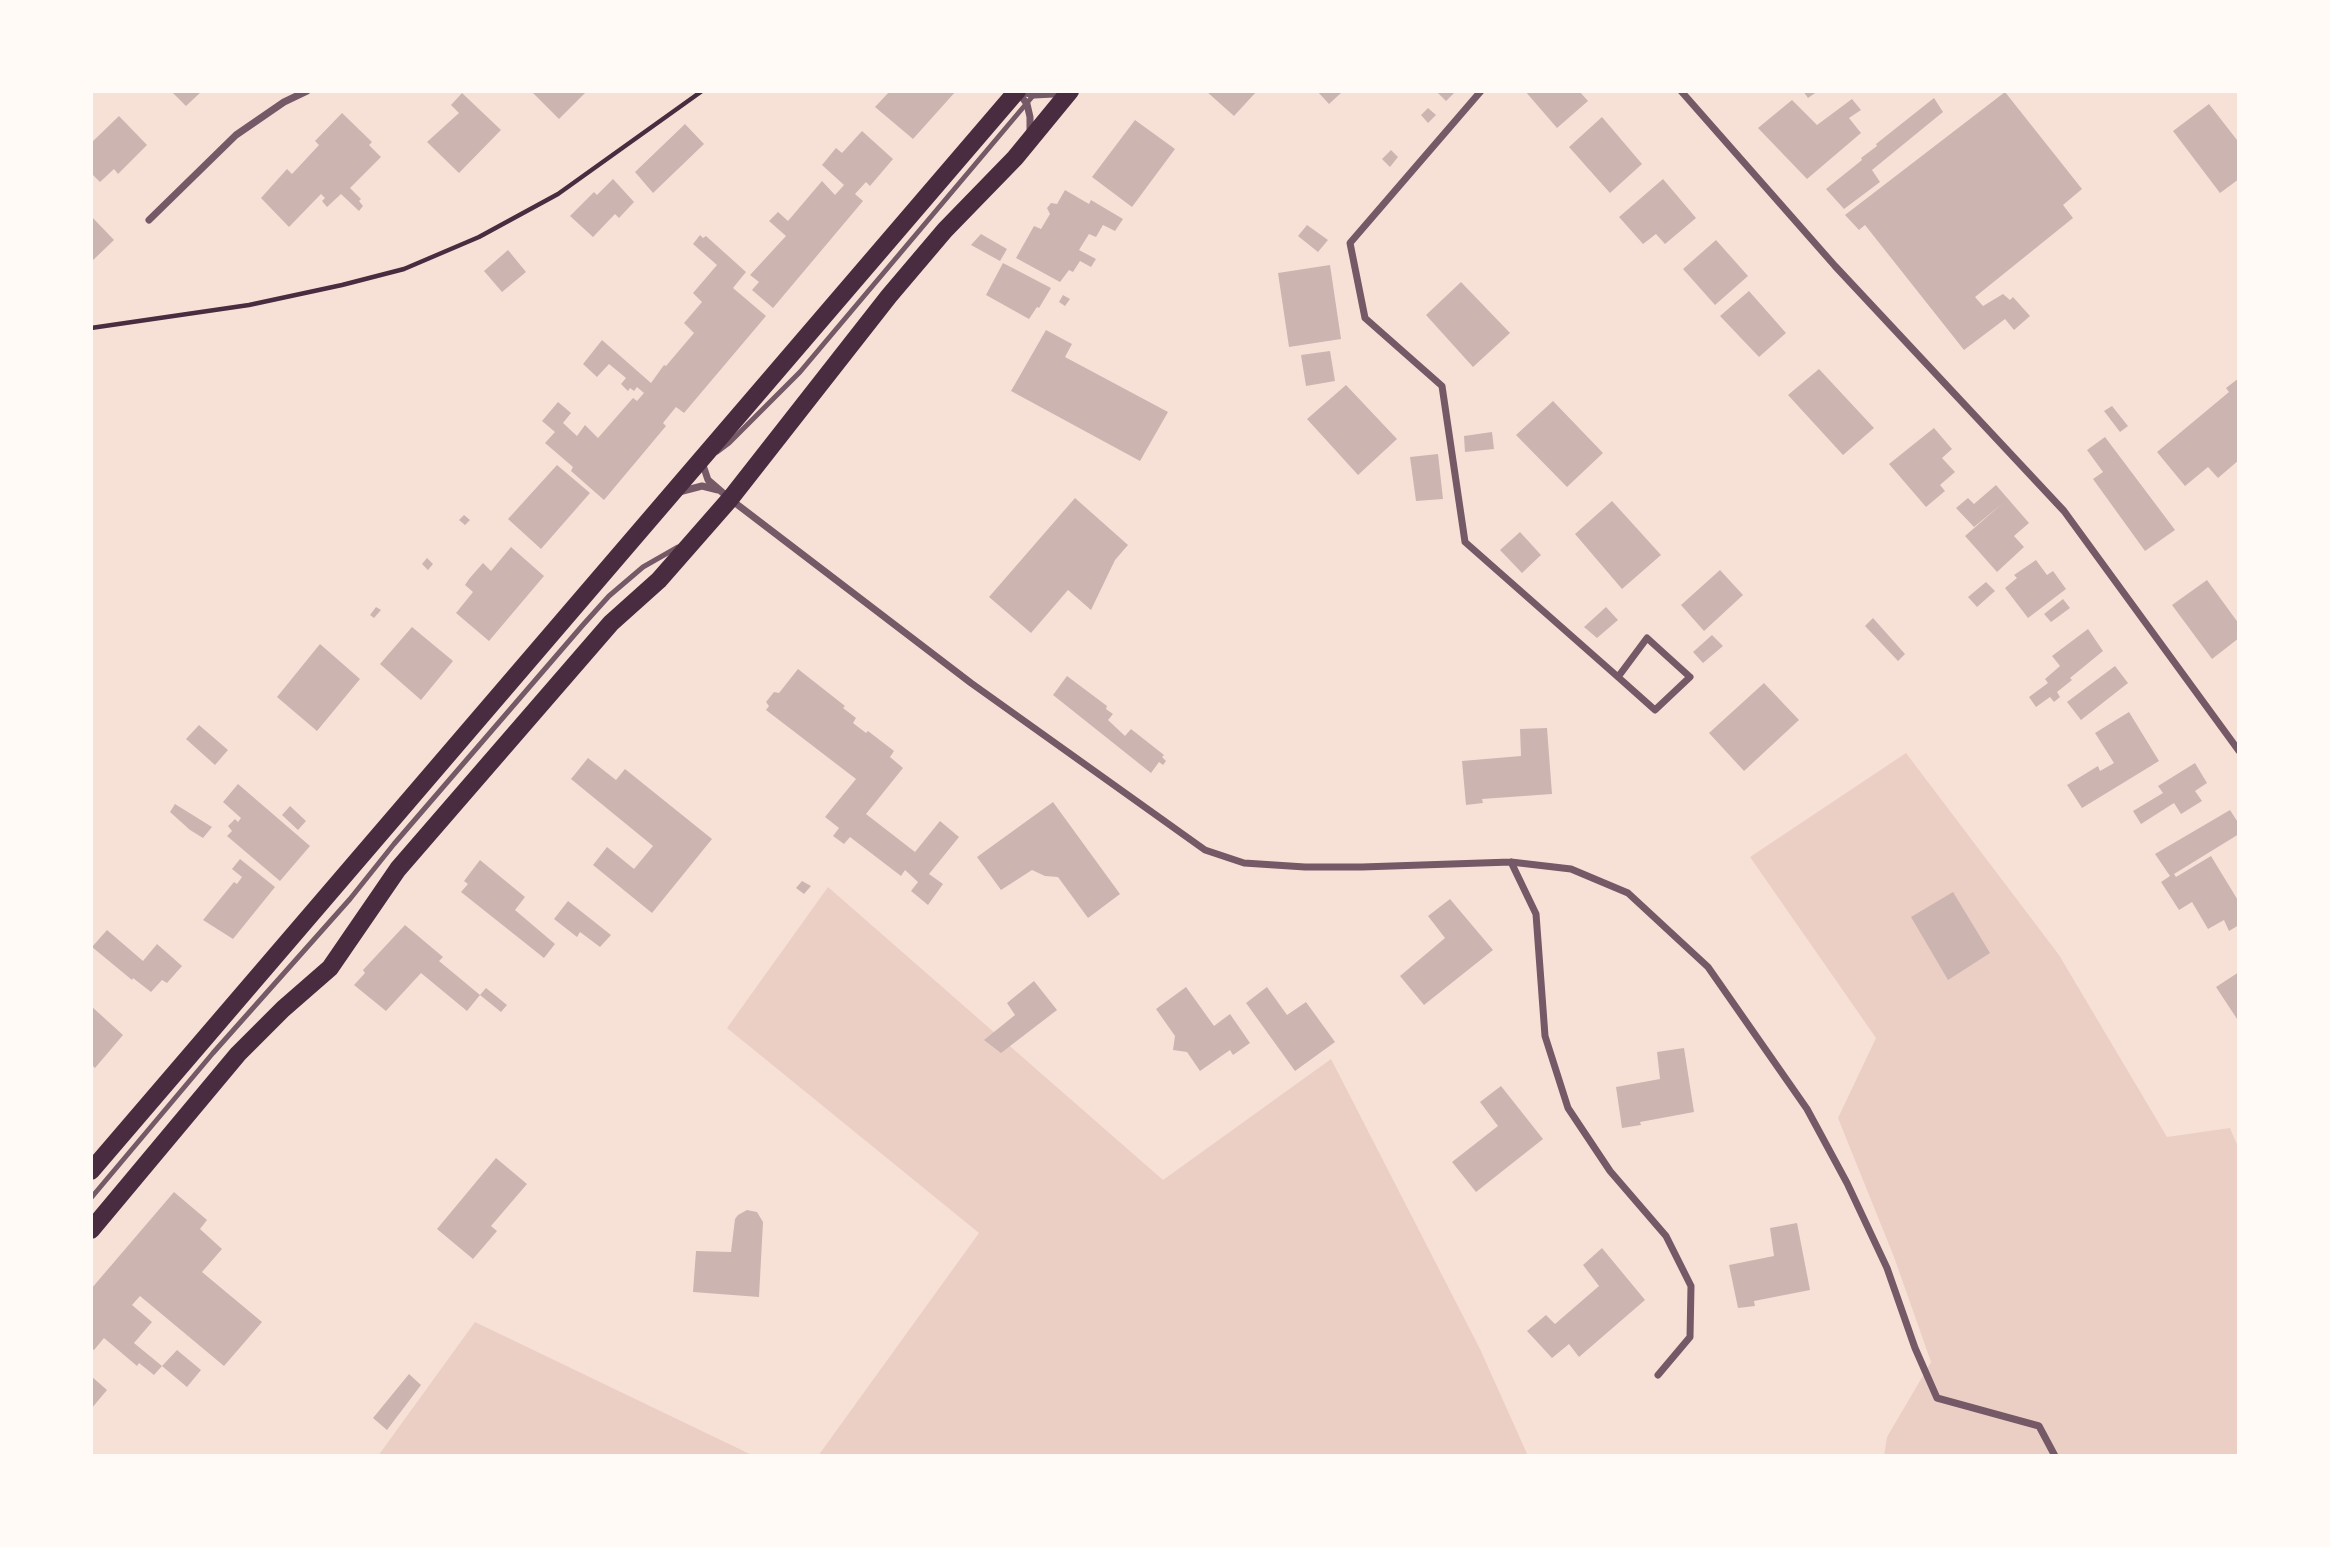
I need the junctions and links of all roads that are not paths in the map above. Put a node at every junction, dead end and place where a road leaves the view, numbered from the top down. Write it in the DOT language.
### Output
graph roads {
  1 [pos="307,91"];
  2 [pos="1060,91"];
  3 [pos="1070,91"];
  4 [pos="1481,91"];
  5 [pos="1681,91"];
  6 [pos="1025,94"];
  7 [pos="1030,140"];
  8 [pos="149,220"];
  9 [pos="702,461"];
  10 [pos="724,494"];
  11 [pos="672,495"];
  12 [pos="696,537"];
  13 [pos="1618,677"];
  14 [pos="2239,751"];
  15 [pos="1511,862"];
  16 [pos="91,1171"];
  17 [pos="91,1198"];
  18 [pos="91,1230"];
  19 [pos="1658,1375"];
  20 [pos="2054,1456"];
  1 -- 8 [label="street"];
  2 -- 6 [label="street"];
  3 -- 7 [label="main road"];
  4 -- 13 [label="street"];
  5 -- 14 [label="street"];
  6 -- 7 [label="street"];
  6 -- 9 [label="main road"];
  7 -- 10 [label="main road"];
  9 -- 10 [label="street"];
  9 -- 11 [label="main road"];
  10 -- 11 [label="street"];
  10 -- 12 [label="main road"];
  10 -- 15 [label="street"];
  11 -- 16 [label="main road"];
  12 -- 17 [label="lane"];
  12 -- 18 [label="main road"];
  13 -- 13 [label="street"];
  15 -- 19 [label="street"];
  15 -- 20 [label="street"];
}
